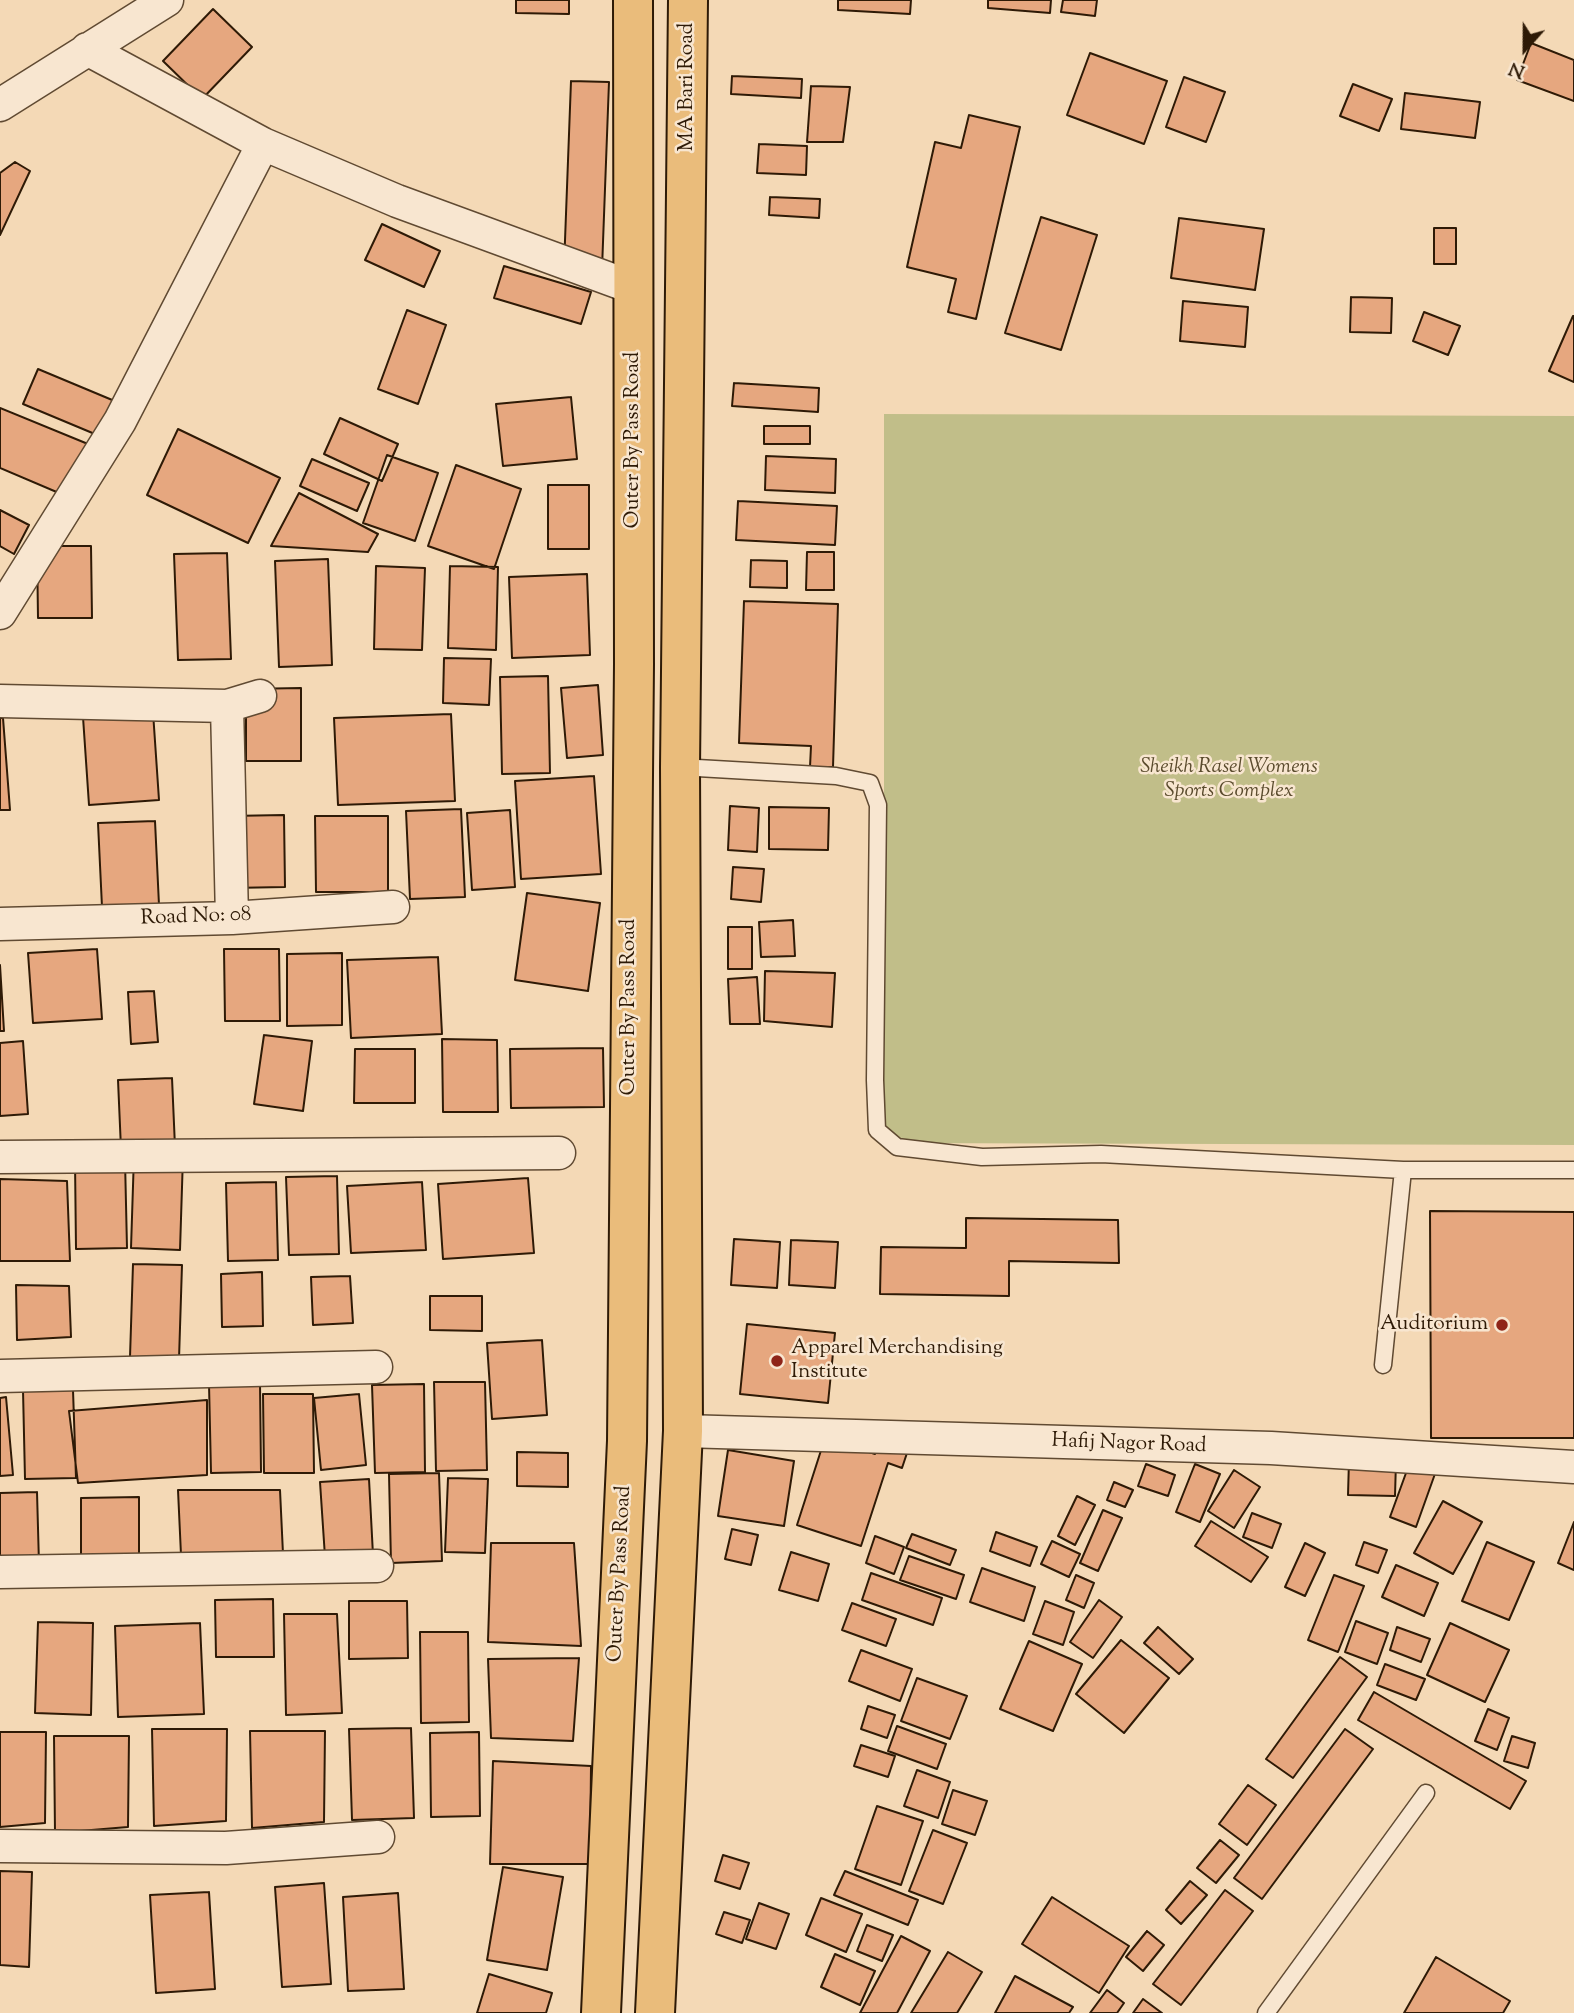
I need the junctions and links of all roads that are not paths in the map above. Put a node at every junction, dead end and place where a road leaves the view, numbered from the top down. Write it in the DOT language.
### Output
graph roads {
  1 [pos="633,0"];
  2 [pos="688,0"];
  3 [pos="155,3"];
  4 [pos="87,49"];
  5 [pos="0,106"];
  6 [pos="263,144"];
  7 [pos="634,288"];
  8 [pos="0,613"];
  9 [pos="260,696"];
  10 [pos="0,701"];
  11 [pos="227,706"];
  12 [pos="680,768"];
  13 [pos="393,907"];
  14 [pos="232,918"];
  15 [pos="0,924"];
  16 [pos="559,1153"];
  17 [pos="0,1157"];
  18 [pos="1403,1170"];
  19 [pos="1574,1170"];
  20 [pos="1383,1365"];
  21 [pos="376,1367"];
  22 [pos="0,1376"];
  23 [pos="683,1431"];
  24 [pos="1574,1467"];
  25 [pos="377,1566"];
  26 [pos="0,1572"];
  27 [pos="1426,1793"];
  28 [pos="378,1837"];
  29 [pos="0,1846"];
  30 [pos="601,2013"];
  31 [pos="655,2013"];
  32 [pos="1266,2013"];
  1 -- 7 [label="main road, Outer By Pass Road"];
  2 -- 12 [label="main road, MA Bari Road"];
  3 -- 4 [label="street"];
  4 -- 5 [label="street"];
  4 -- 6 [label="street"];
  6 -- 7 [label="street"];
  6 -- 8 [label="street"];
  7 -- 30 [label="main road, Outer By Pass Road"];
  9 -- 11 [label="street"];
  10 -- 11 [label="street"];
  11 -- 14 [label="street"];
  12 -- 18 [label="lane"];
  12 -- 23 [label="main road"];
  13 -- 14 [label="street, Road No: 08"];
  14 -- 15 [label="street, Road No: 08"];
  16 -- 17 [label="street"];
  18 -- 19 [label="lane"];
  18 -- 20 [label="lane"];
  21 -- 22 [label="street"];
  23 -- 24 [label="street, Hafij Nagor Road"];
  23 -- 31 [label="main road"];
  25 -- 26 [label="street"];
  27 -- 32 [label="lane"];
  28 -- 29 [label="street"];
}
